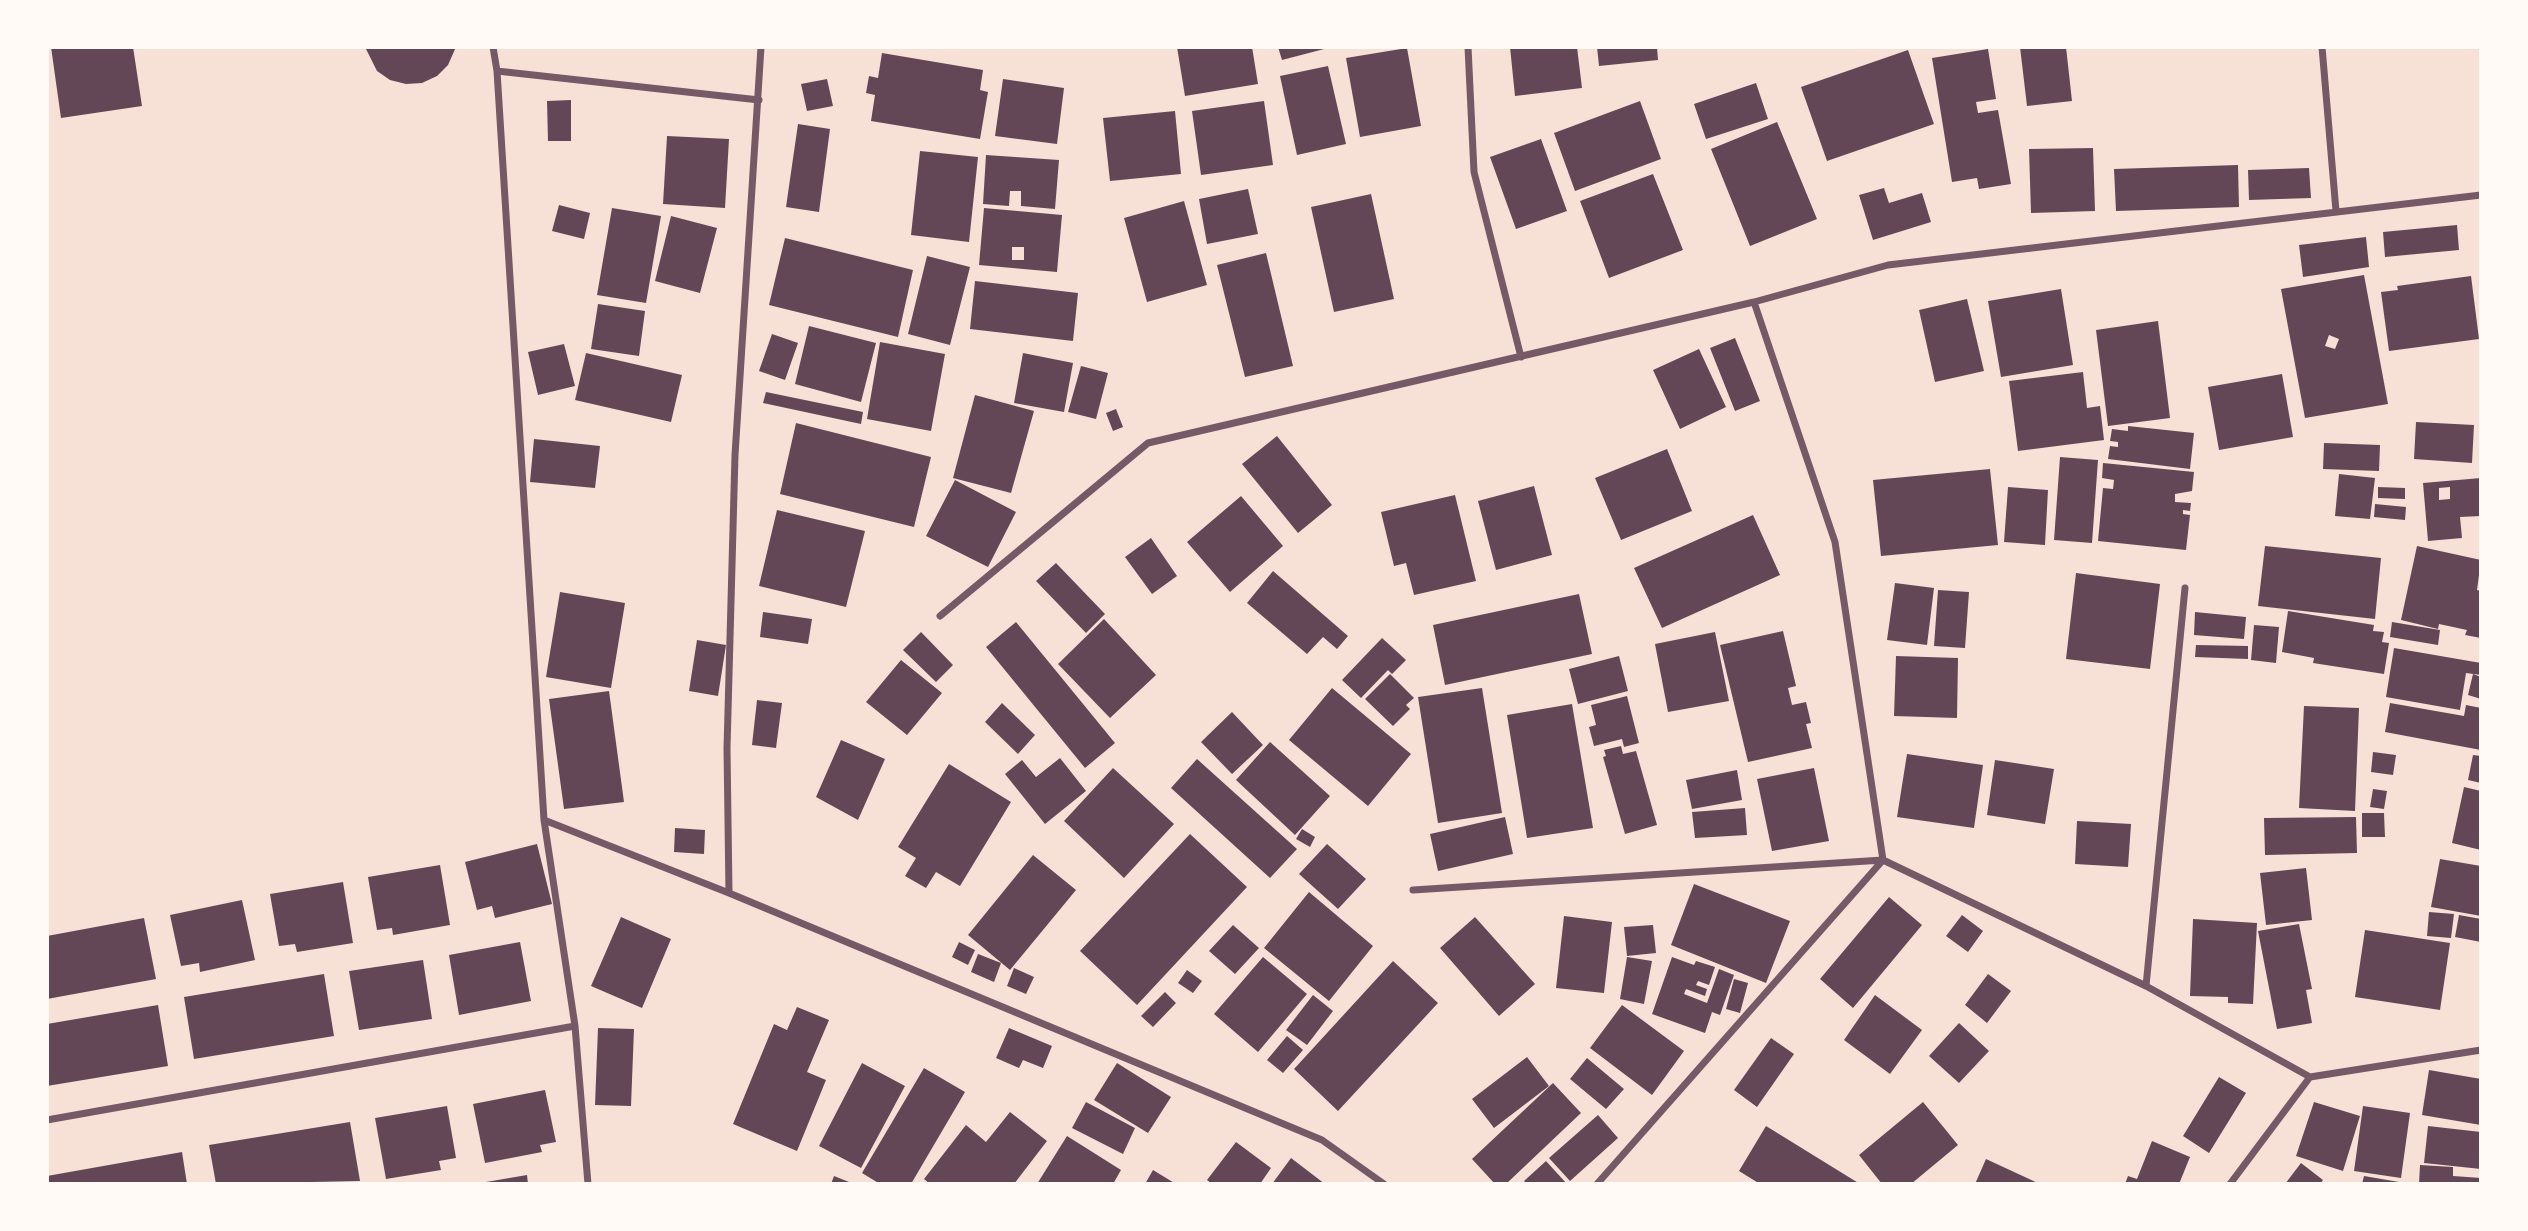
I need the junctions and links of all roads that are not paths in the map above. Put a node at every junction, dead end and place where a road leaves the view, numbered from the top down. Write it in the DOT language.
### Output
graph roads {
  1 [pos="493,47"];
  2 [pos="761,47"];
  3 [pos="1468,47"];
  4 [pos="2322,47"];
  5 [pos="498,71"];
  6 [pos="760,100"];
  7 [pos="2481,195"];
  8 [pos="2336,211"];
  9 [pos="1754,302"];
  10 [pos="1521,357"];
  11 [pos="2185,588"];
  12 [pos="940,616"];
  13 [pos="544,820"];
  14 [pos="1883,860"];
  15 [pos="1413,890"];
  16 [pos="729,893"];
  17 [pos="2147,986"];
  18 [pos="575,1026"];
  19 [pos="2481,1050"];
  20 [pos="2311,1077"];
  21 [pos="47,1120"];
  22 [pos="588,1184"];
  23 [pos="1384,1184"];
  24 [pos="1597,1184"];
  25 [pos="2230,1184"];
  1 -- 5 [label="street"];
  2 -- 6 [label="street"];
  3 -- 10 [label="street"];
  4 -- 8 [label="street"];
  5 -- 6 [label="street"];
  5 -- 13 [label="street"];
  6 -- 16 [label="street"];
  7 -- 8 [label="street"];
  8 -- 9 [label="street"];
  9 -- 10 [label="street"];
  9 -- 14 [label="street"];
  10 -- 12 [label="street"];
  11 -- 17 [label="street"];
  13 -- 16 [label="street"];
  13 -- 18 [label="street"];
  14 -- 15 [label="street"];
  14 -- 17 [label="street"];
  14 -- 24 [label="street"];
  16 -- 23 [label="street"];
  17 -- 20 [label="street"];
  18 -- 21 [label="street"];
  18 -- 22 [label="street"];
  19 -- 20 [label="street"];
  20 -- 25 [label="street"];
}
